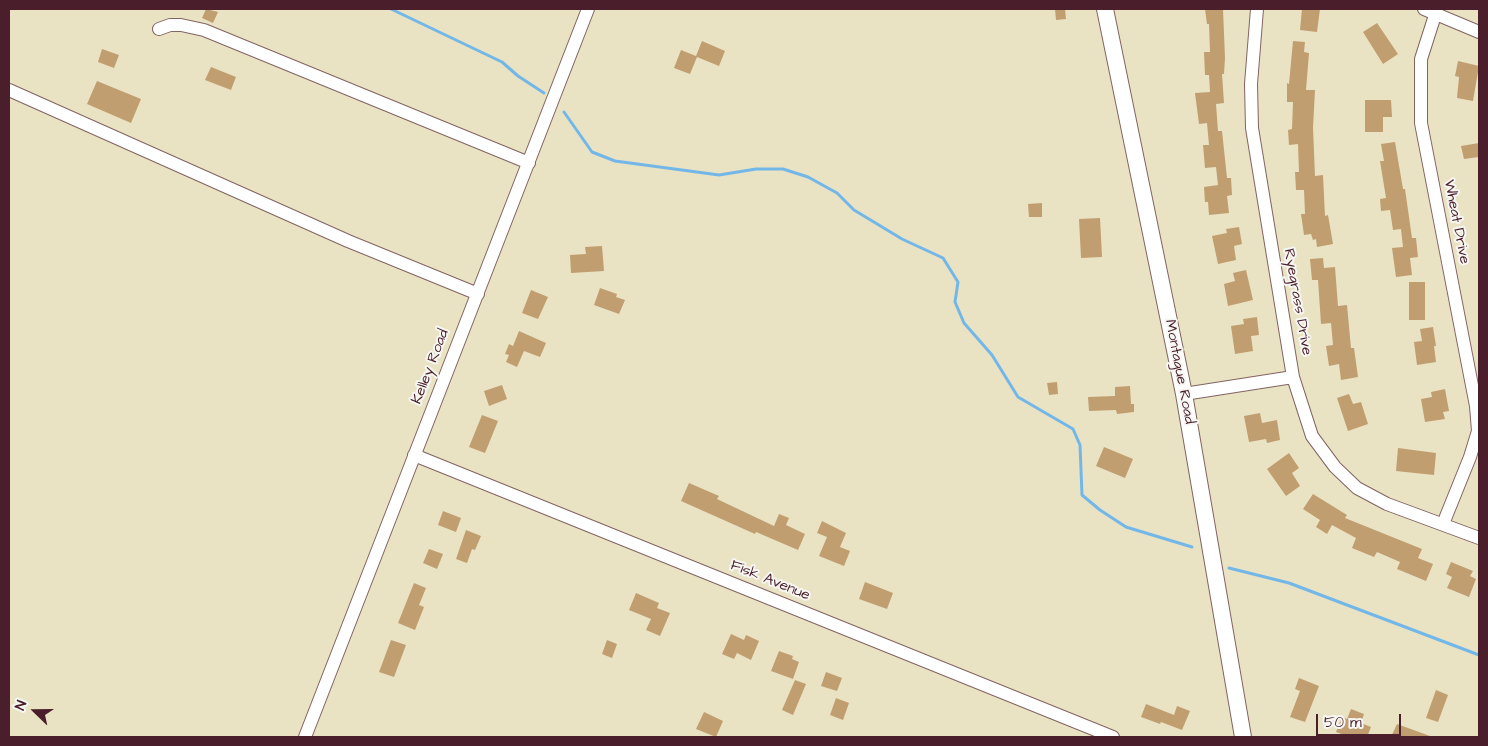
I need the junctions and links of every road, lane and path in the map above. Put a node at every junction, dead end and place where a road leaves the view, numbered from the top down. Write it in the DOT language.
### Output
graph roads {
  1 [pos="588,9"];
  2 [pos="1105,9"];
  3 [pos="1258,9"];
  4 [pos="1432,10"];
  5 [pos="159,29"];
  6 [pos="1479,32"];
  7 [pos="9,90"];
  8 [pos="529,163"];
  9 [pos="478,294"];
  10 [pos="1293,377"];
  11 [pos="1184,394"];
  12 [pos="414,456"];
  13 [pos="1443,524"];
  14 [pos="1479,538"];
  15 [pos="1246,736"];
  16 [pos="305,737"];
  17 [pos="1114,737"];
  1 -- 8 [label="street, Kelley Road"];
  2 -- 11 [label="main road, Montague Road"];
  3 -- 10 [label="street, Ryegrass Drive"];
  4 -- 6 [label="street"];
  4 -- 13 [label="street, Wheat Drive"];
  5 -- 8 [label="street"];
  7 -- 9 [label="street"];
  8 -- 9 [label="street, Kelley Road"];
  9 -- 12 [label="street, Kelley Road"];
  10 -- 11 [label="street"];
  10 -- 13 [label="street, Ryegrass Drive"];
  11 -- 15 [label="main road, Montague Road"];
  12 -- 16 [label="street, Kelley Road"];
  12 -- 17 [label="street, Fisk Avenue"];
  13 -- 14 [label="street, Ryegrass Drive"];
}
